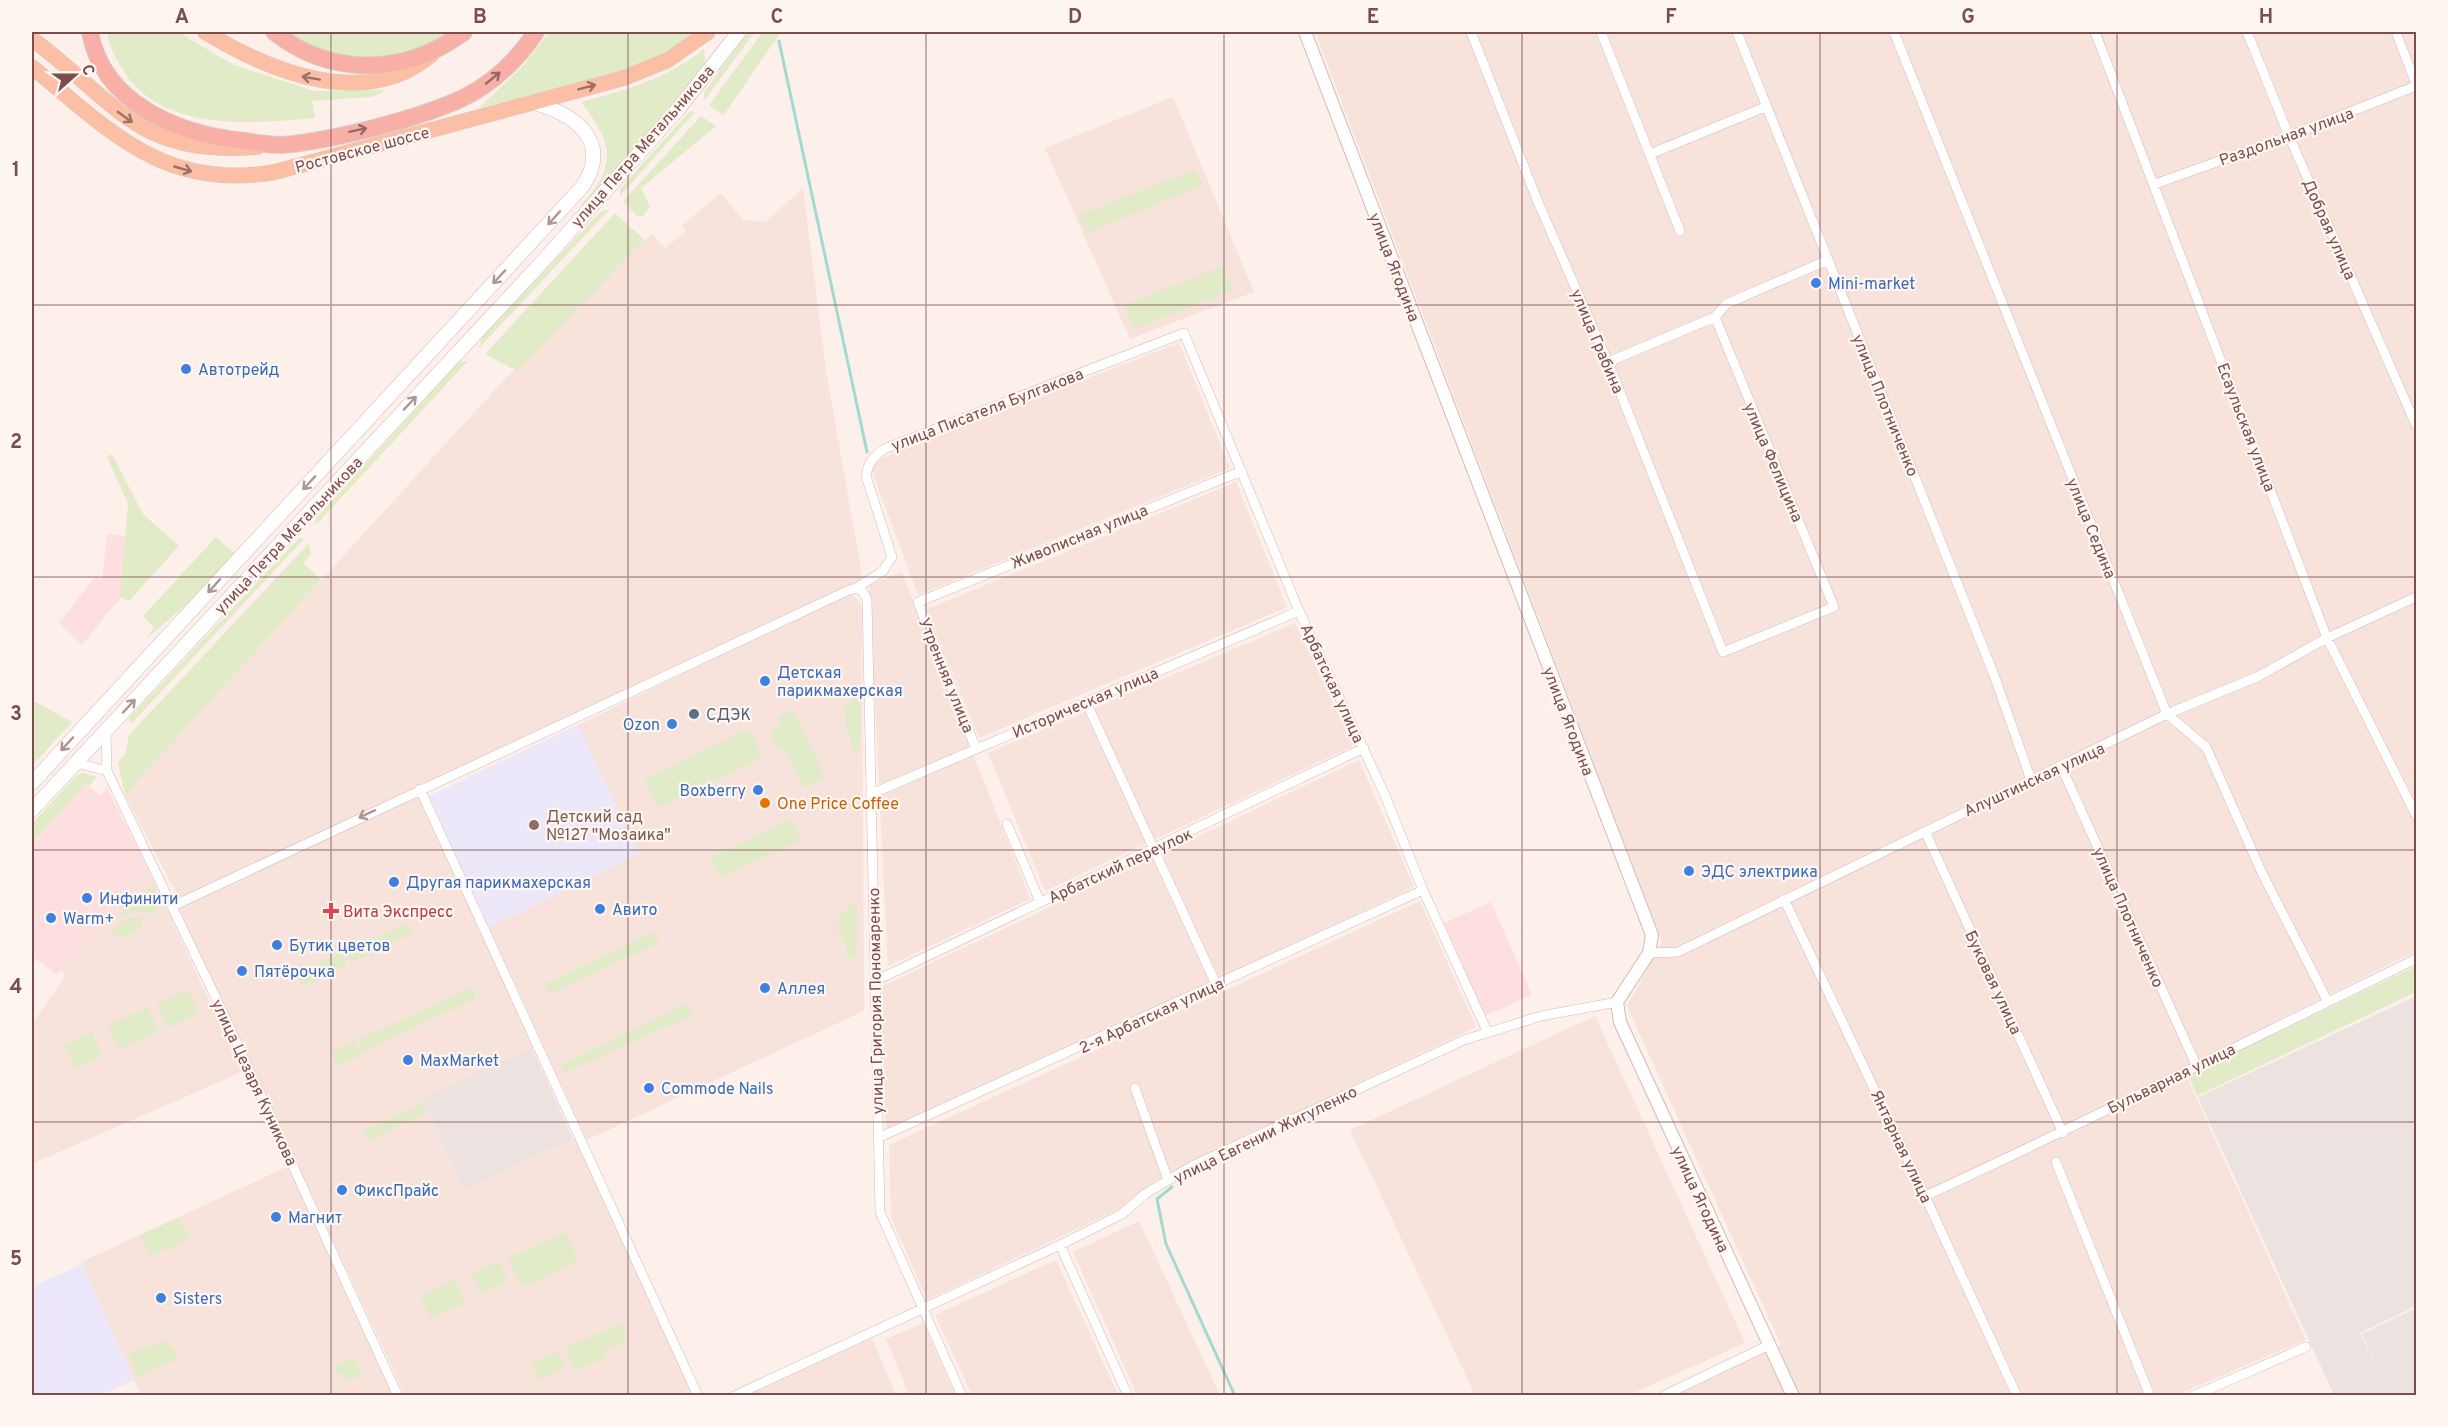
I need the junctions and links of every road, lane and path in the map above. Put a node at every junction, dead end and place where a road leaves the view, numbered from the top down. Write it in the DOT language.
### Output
graph roads {
  1 [pos="90,32"];
  2 [pos="205,32"];
  3 [pos="274,32"];
  4 [pos="464,32"];
  5 [pos="536,32"];
  6 [pos="708,32"];
  7 [pos="739,32"];
  8 [pos="1305,32"];
  9 [pos="1471,32"];
  10 [pos="1601,32"];
  11 [pos="1737,32"];
  12 [pos="1894,32"];
  13 [pos="2095,32"];
  14 [pos="2247,32"];
  15 [pos="2396,32"];
  16 [pos="32,39"];
  17 [pos="443,45"];
  18 [pos="32,67"];
  19 [pos="2416,85"];
  20 [pos="531,102"];
  21 [pos="1765,107"];
  22 [pos="2289,136"];
  23 [pos="280,145"];
  24 [pos="1650,154"];
  25 [pos="2155,184"];
  26 [pos="1680,231"];
  27 [pos="525,250"];
  28 [pos="544,260"];
  29 [pos="1828,260"];
  30 [pos="1715,317"];
  31 [pos="1184,333"];
  32 [pos="1608,362"];
  33 [pos="2416,425"];
  34 [pos="1242,471"];
  35 [pos="859,589"];
  36 [pos="2416,597"];
  37 [pos="918,602"];
  38 [pos="1299,611"];
  39 [pos="2327,638"];
  40 [pos="1723,652"];
  41 [pos="1086,702"];
  42 [pos="2167,714"];
  43 [pos="106,731"];
  44 [pos="976,748"];
  45 [pos="1364,748"];
  46 [pos="76,763"];
  47 [pos="2061,766"];
  48 [pos="107,771"];
  49 [pos="2031,780"];
  50 [pos="32,783"];
  51 [pos="420,789"];
  52 [pos="871,794"];
  53 [pos="32,810"];
  54 [pos="2416,815"];
  55 [pos="1007,824"];
  56 [pos="1925,831"];
  57 [pos="1154,848"];
  58 [pos="1423,890"];
  59 [pos="1784,899"];
  60 [pos="1040,902"];
  61 [pos="172,906"];
  62 [pos="1649,953"];
  63 [pos="2416,959"];
  64 [pos="875,981"];
  65 [pos="1216,984"];
  66 [pos="1617,1002"];
  67 [pos="2328,1002"];
  68 [pos="1487,1031"];
  69 [pos="2197,1067"];
  70 [pos="1135,1088"];
  71 [pos="2063,1133"];
  72 [pos="878,1138"];
  73 [pos="2056,1162"];
  74 [pos="1168,1180"];
  75 [pos="1925,1196"];
  76 [pos="1060,1245"];
  77 [pos="924,1309"];
  78 [pos="1769,1345"];
  79 [pos="2306,1347"];
  80 [pos="398,1395"];
  81 [pos="698,1395"];
  82 [pos="734,1395"];
  83 [pos="962,1395"];
  84 [pos="1128,1395"];
  85 [pos="1664,1395"];
  86 [pos="1793,1395"];
  87 [pos="2017,1395"];
  88 [pos="2150,1395"];
  89 [pos="2193,1395"];
  1 -- 23 [label="highway"];
  17 -- 2 [label="main road, one-way"];
  3 -- 17 [label="highway"];
  4 -- 17 [label="highway"];
  23 -- 5 [label="highway, one-way"];
  20 -- 6 [label="main road, Ростовское шоссе, one-way"];
  7 -- 28 [label="main road, улица Петра Метальникова"];
  8 -- 62 [label="street, улица Ягодина"];
  9 -- 32 [label="street, улица Грабина"];
  10 -- 24 [label="street"];
  11 -- 21 [label="street, улица Плотниченко"];
  12 -- 42 [label="street, улица Седина"];
  13 -- 25 [label="street, Есаульская улица"];
  14 -- 22 [label="street, Добрая улица"];
  15 -- 19 [label="street"];
  16 -- 23 [label="main road, one-way"];
  18 -- 20 [label="main road, Ростовское шоссе, one-way"];
  19 -- 22 [label="street, Раздольная улица"];
  20 -- 27 [label="main road, улица Петра Метальникова, one-way"];
  21 -- 24 [label="street"];
  21 -- 29 [label="street, улица Плотниченко"];
  22 -- 25 [label="street, Раздольная улица"];
  22 -- 33 [label="street, Добрая улица"];
  24 -- 26 [label="street"];
  25 -- 39 [label="street, Есаульская улица"];
  27 -- 28 [label="main road"];
  27 -- 50 [label="main road, улица Петра Метальникова, one-way"];
  43 -- 28 [label="main road, улица Петра Метальникова, one-way"];
  29 -- 30 [label="street"];
  29 -- 49 [label="street, улица Плотниченко"];
  30 -- 32 [label="street"];
  30 -- 40 [label="street, улица Фелицина"];
  31 -- 34 [label="street, Арбатская улица"];
  31 -- 35 [label="street, улица Писателя Булгакова"];
  32 -- 40 [label="street, улица Грабина"];
  34 -- 37 [label="street, Живописная улица"];
  34 -- 38 [label="street, Арбатская улица"];
  35 -- 51 [label="street"];
  35 -- 52 [label="street, улица Григория Пономаренко"];
  36 -- 39 [label="street, Алуштинская улица"];
  37 -- 44 [label="street, Утренняя улица"];
  38 -- 41 [label="street, Историческая улица"];
  38 -- 45 [label="street, Арбатская улица"];
  39 -- 42 [label="street, Алуштинская улица"];
  39 -- 54 [label="street, Есаульская улица"];
  41 -- 44 [label="street, Историческая улица"];
  41 -- 57 [label="street"];
  42 -- 47 [label="street, Алуштинская улица"];
  42 -- 67 [label="street, улица Седина"];
  43 -- 46 [label="main road, улица Петра Метальникова"];
  43 -- 48 [label="street"];
  44 -- 52 [label="street, Историческая улица"];
  45 -- 57 [label="street, Арбатский переулок"];
  45 -- 58 [label="street, Арбатская улица"];
  46 -- 48 [label="street"];
  46 -- 53 [label="main road, улица Петра Метальникова"];
  47 -- 49 [label="street, Алуштинская улица"];
  47 -- 69 [label="street, улица Плотниченко"];
  48 -- 61 [label="street, улица Цезаря Куникова"];
  49 -- 56 [label="street, Алуштинская улица"];
  51 -- 61 [label="street, one-way"];
  51 -- 81 [label="street"];
  52 -- 64 [label="street, улица Григория Пономаренко"];
  55 -- 60 [label="street"];
  56 -- 59 [label="street, Алуштинская улица"];
  56 -- 71 [label="street, Буковая улица"];
  57 -- 60 [label="street, Арбатский переулок"];
  57 -- 65 [label="street"];
  58 -- 65 [label="street, 2-я Арбатская улица"];
  58 -- 68 [label="street, Арбатская улица"];
  59 -- 62 [label="street, Алуштинская улица"];
  59 -- 75 [label="street, Янтарная улица"];
  60 -- 64 [label="street, Арбатский переулок"];
  61 -- 80 [label="street, улица Цезаря Куникова"];
  62 -- 66 [label="street"];
  63 -- 67 [label="street, Бульварная улица"];
  64 -- 72 [label="street, улица Григория Пономаренко"];
  65 -- 72 [label="street, 2-я Арбатская улица"];
  66 -- 68 [label="street, улица Евгении Жигуленко"];
  66 -- 78 [label="street, улица Ягодина"];
  67 -- 69 [label="street, Бульварная улица"];
  68 -- 74 [label="street, улица Евгении Жигуленко"];
  69 -- 71 [label="street, Бульварная улица"];
  70 -- 74 [label="street"];
  71 -- 75 [label="street, Бульварная улица"];
  72 -- 77 [label="street, улица Григория Пономаренко"];
  73 -- 88 [label="street"];
  74 -- 76 [label="street, улица Евгении Жигуленко"];
  75 -- 87 [label="street, Янтарная улица"];
  76 -- 77 [label="street, улица Евгении Жигуленко"];
  76 -- 84 [label="street"];
  77 -- 82 [label="street, улица Евгении Жигуленко"];
  77 -- 83 [label="street, улица Григория Пономаренко"];
  78 -- 85 [label="street"];
  78 -- 86 [label="street, улица Ягодина"];
  79 -- 89 [label="street"];
}
